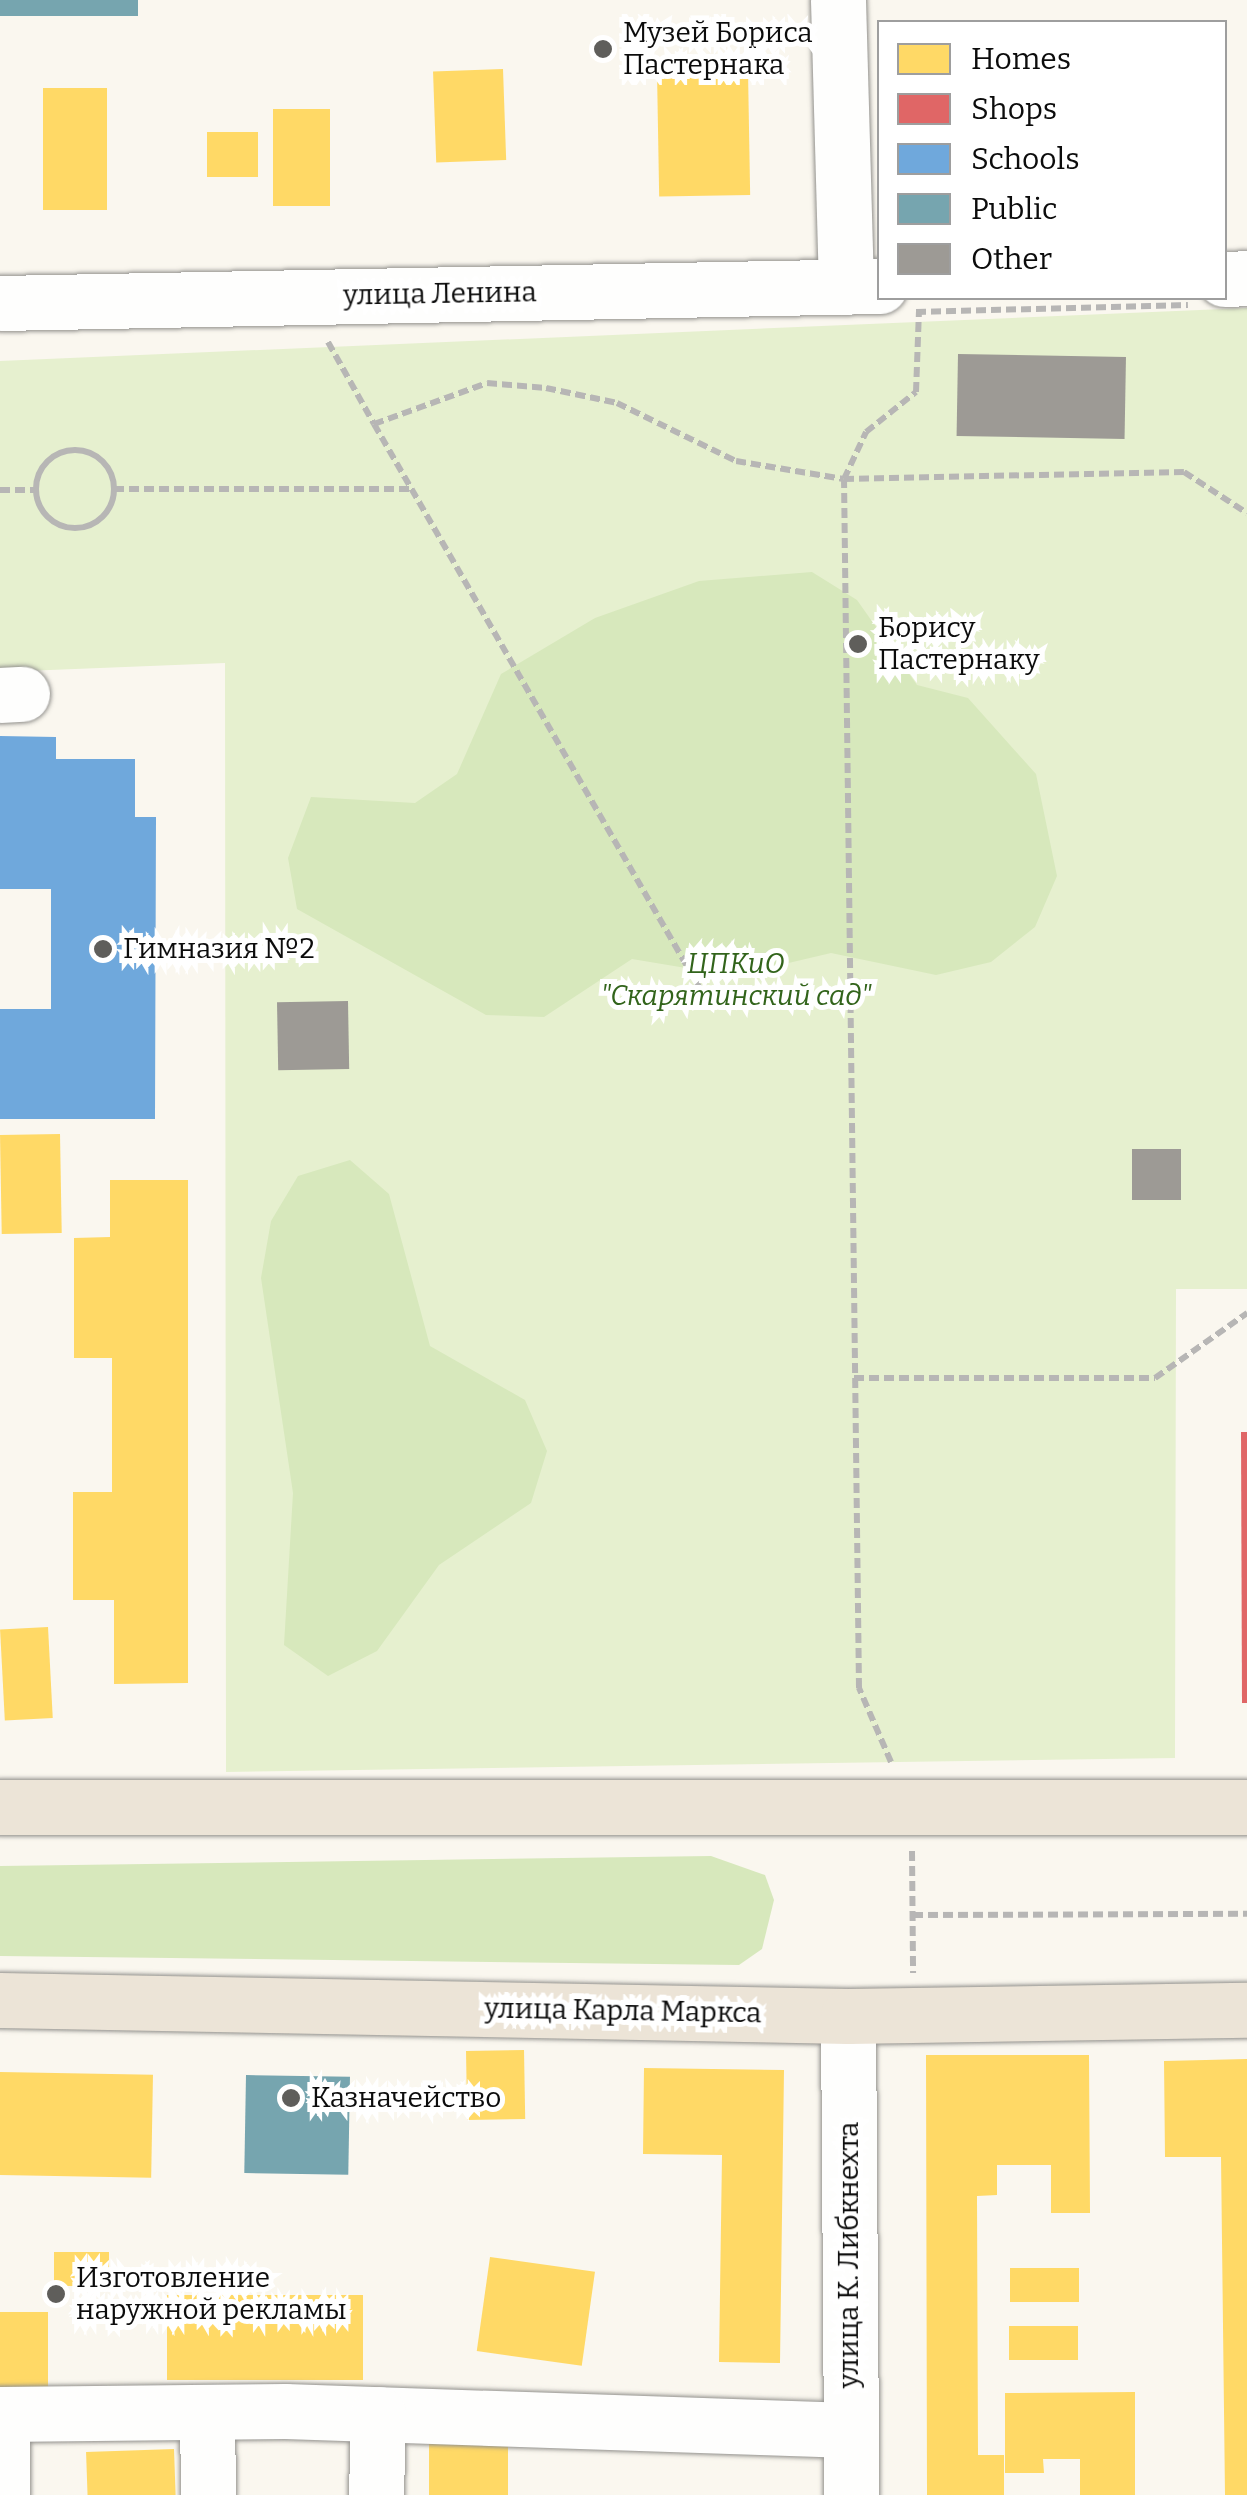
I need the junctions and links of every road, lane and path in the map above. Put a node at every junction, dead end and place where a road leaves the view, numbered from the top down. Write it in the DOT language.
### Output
graph roads {
  1 [pos="838,0"];
  2 [pos="863,286"];
  3 [pos="920,300"];
  4 [pos="0,302"];
  5 [pos="320,328"];
  6 [pos="374,424"];
  7 [pos="844,478"];
  8 [pos="114,489"];
  9 [pos="411,489"];
  10 [pos="0,490"];
  11 [pos="36,490"];
  12 [pos="1247,513"];
  13 [pos="850,1000"];
  14 [pos="1247,1313"];
  15 [pos="854,1378"];
  16 [pos="0,1807"];
  17 [pos="1247,1807"];
  18 [pos="911,1808"];
  19 [pos="1247,1914"];
  20 [pos="913,1915"];
  21 [pos="0,2000"];
  22 [pos="1247,2010"];
  23 [pos="914,2014"];
  24 [pos="848,2016"];
  25 [pos="208,2412"];
  26 [pos="1,2414"];
  27 [pos="378,2414"];
  28 [pos="850,2430"];
  29 [pos="2,2495"];
  30 [pos="208,2495"];
  31 [pos="376,2495"];
  32 [pos="851,2495"];
  1 -- 2 [label="street"];
  2 -- 4 [label="street, улица Ленина"];
  3 -- 7 [label="path"];
  5 -- 6 [label="path"];
  6 -- 7 [label="path"];
  6 -- 9 [label="path"];
  7 -- 12 [label="path"];
  7 -- 13 [label="path"];
  8 -- 9 [label="path"];
  8 -- 11 [label="path"];
  8 -- 11 [label="path"];
  9 -- 13 [label="path"];
  10 -- 11 [label="path"];
  13 -- 15 [label="path"];
  14 -- 15 [label="path"];
  15 -- 18 [label="path"];
  16 -- 18 [label="main road"];
  17 -- 18 [label="main road"];
  18 -- 20 [label="path"];
  19 -- 20 [label="path"];
  20 -- 23 [label="path"];
  21 -- 24 [label="main road, улица Карла Маркса"];
  22 -- 23 [label="main road, улица Карла Маркса"];
  23 -- 24 [label="main road, улица Карла Маркса"];
  24 -- 28 [label="street, улица К. Либкнехта"];
  25 -- 26 [label="street"];
  25 -- 27 [label="street"];
  25 -- 30 [label="street"];
  26 -- 29 [label="street"];
  27 -- 28 [label="street"];
  27 -- 31 [label="street"];
  28 -- 32 [label="street, улица К. Либкнехта"];
}
